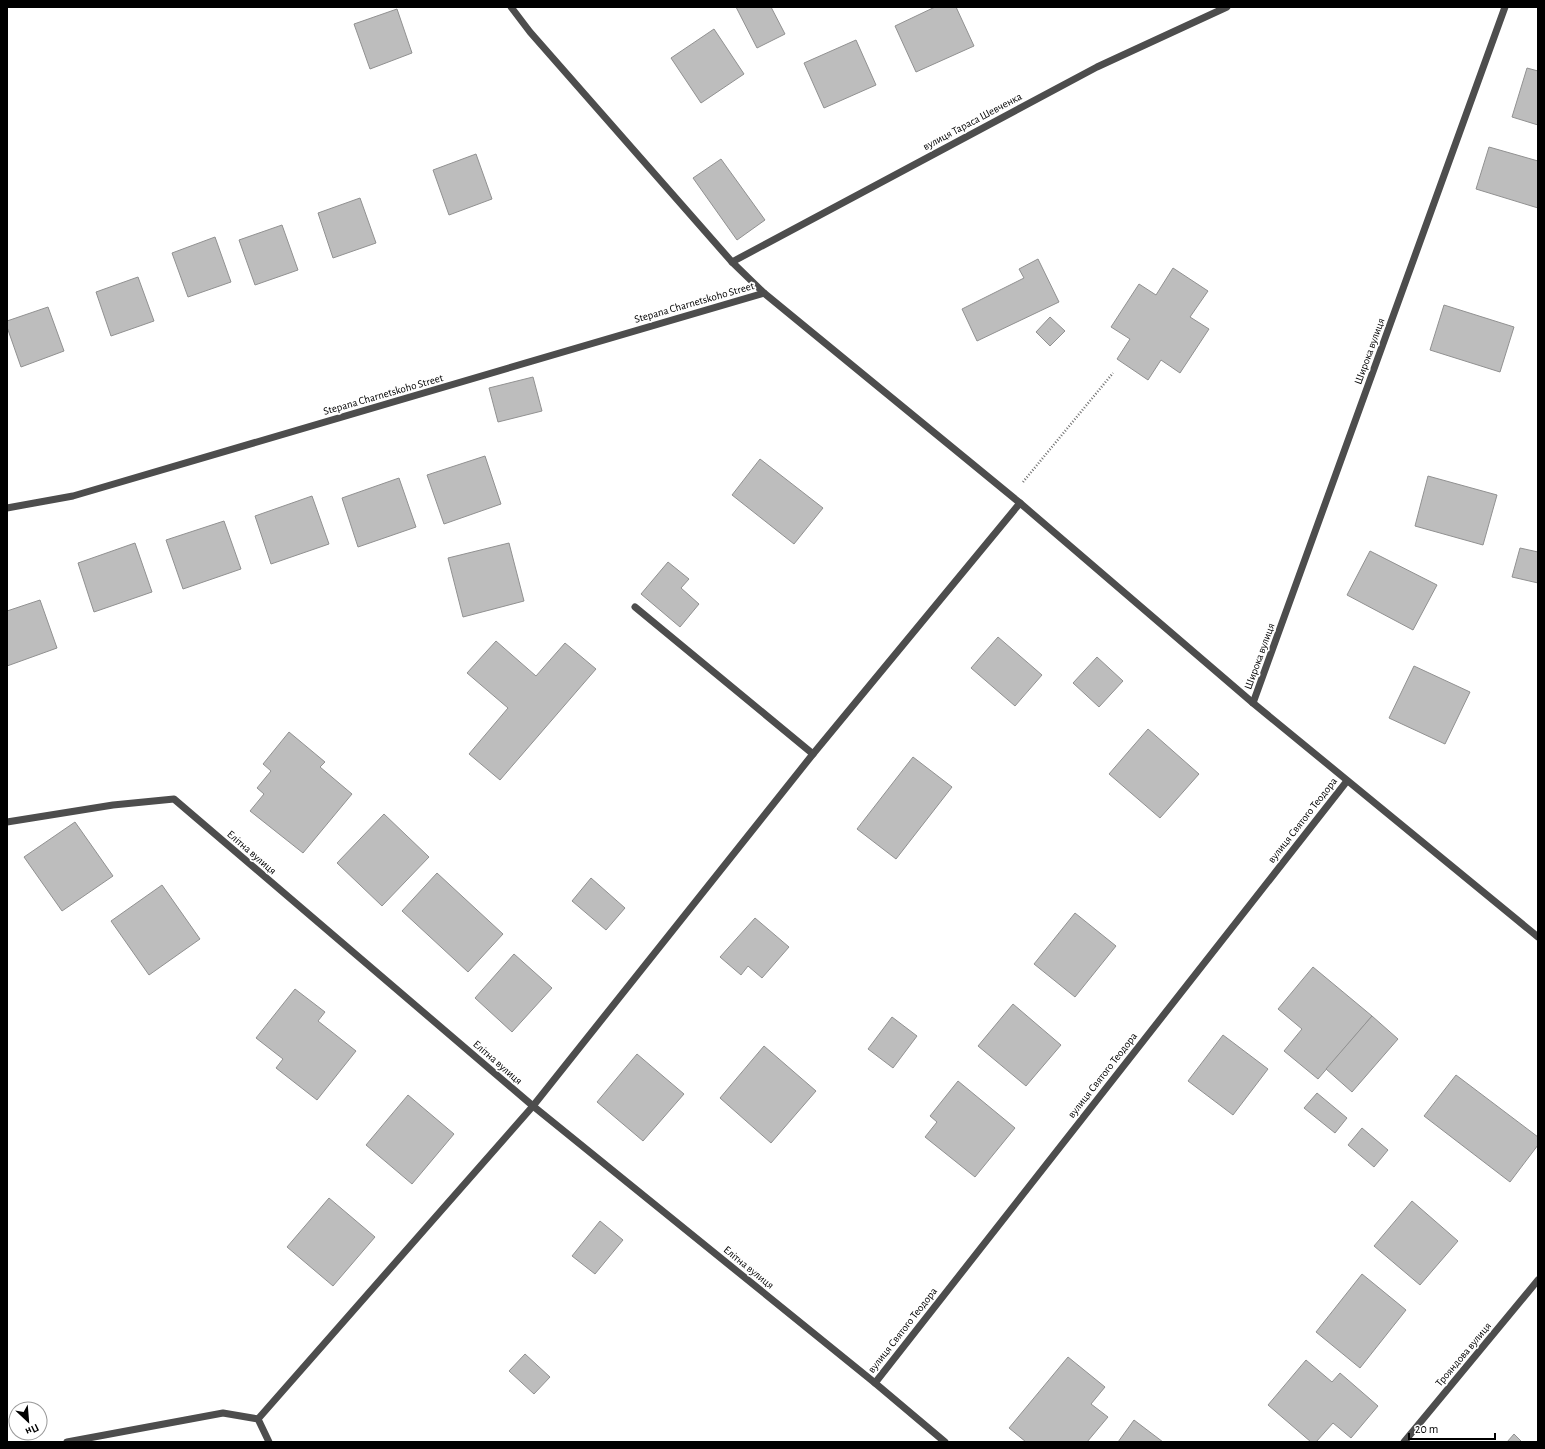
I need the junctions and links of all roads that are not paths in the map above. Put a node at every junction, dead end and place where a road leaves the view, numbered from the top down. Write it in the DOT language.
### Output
graph roads {
  1 [pos="511,7"];
  2 [pos="1227,7"];
  3 [pos="1505,7"];
  4 [pos="732,262"];
  5 [pos="764,293"];
  6 [pos="1020,503"];
  7 [pos="7,508"];
  8 [pos="635,606"];
  9 [pos="1253,703"];
  10 [pos="813,754"];
  11 [pos="1347,781"];
  12 [pos="7,822"];
  13 [pos="1538,937"];
  14 [pos="533,1106"];
  15 [pos="1538,1280"];
  16 [pos="875,1383"];
  17 [pos="258,1419"];
  18 [pos="67,1442"];
  19 [pos="269,1442"];
  20 [pos="945,1442"];
  21 [pos="1404,1442"];
  1 -- 4 [label="street"];
  2 -- 4 [label="street, вулиця Тараса Шевченка"];
  3 -- 9 [label="street, Широка вулиця"];
  4 -- 5 [label="street"];
  5 -- 6 [label="street"];
  5 -- 7 [label="street, Stepana Charnetskoho Street"];
  6 -- 9 [label="street"];
  6 -- 10 [label="street"];
  8 -- 10 [label="street"];
  9 -- 11 [label="street"];
  10 -- 14 [label="street"];
  11 -- 13 [label="street"];
  11 -- 16 [label="street, вулиця Святого Теодора"];
  12 -- 14 [label="street, Елітна вулиця"];
  14 -- 16 [label="street, Елітна вулиця"];
  14 -- 17 [label="street"];
  15 -- 21 [label="street, Трояндова вулиця"];
  16 -- 20 [label="street, Елітна вулиця"];
  17 -- 18 [label="street"];
  17 -- 19 [label="street"];
}
